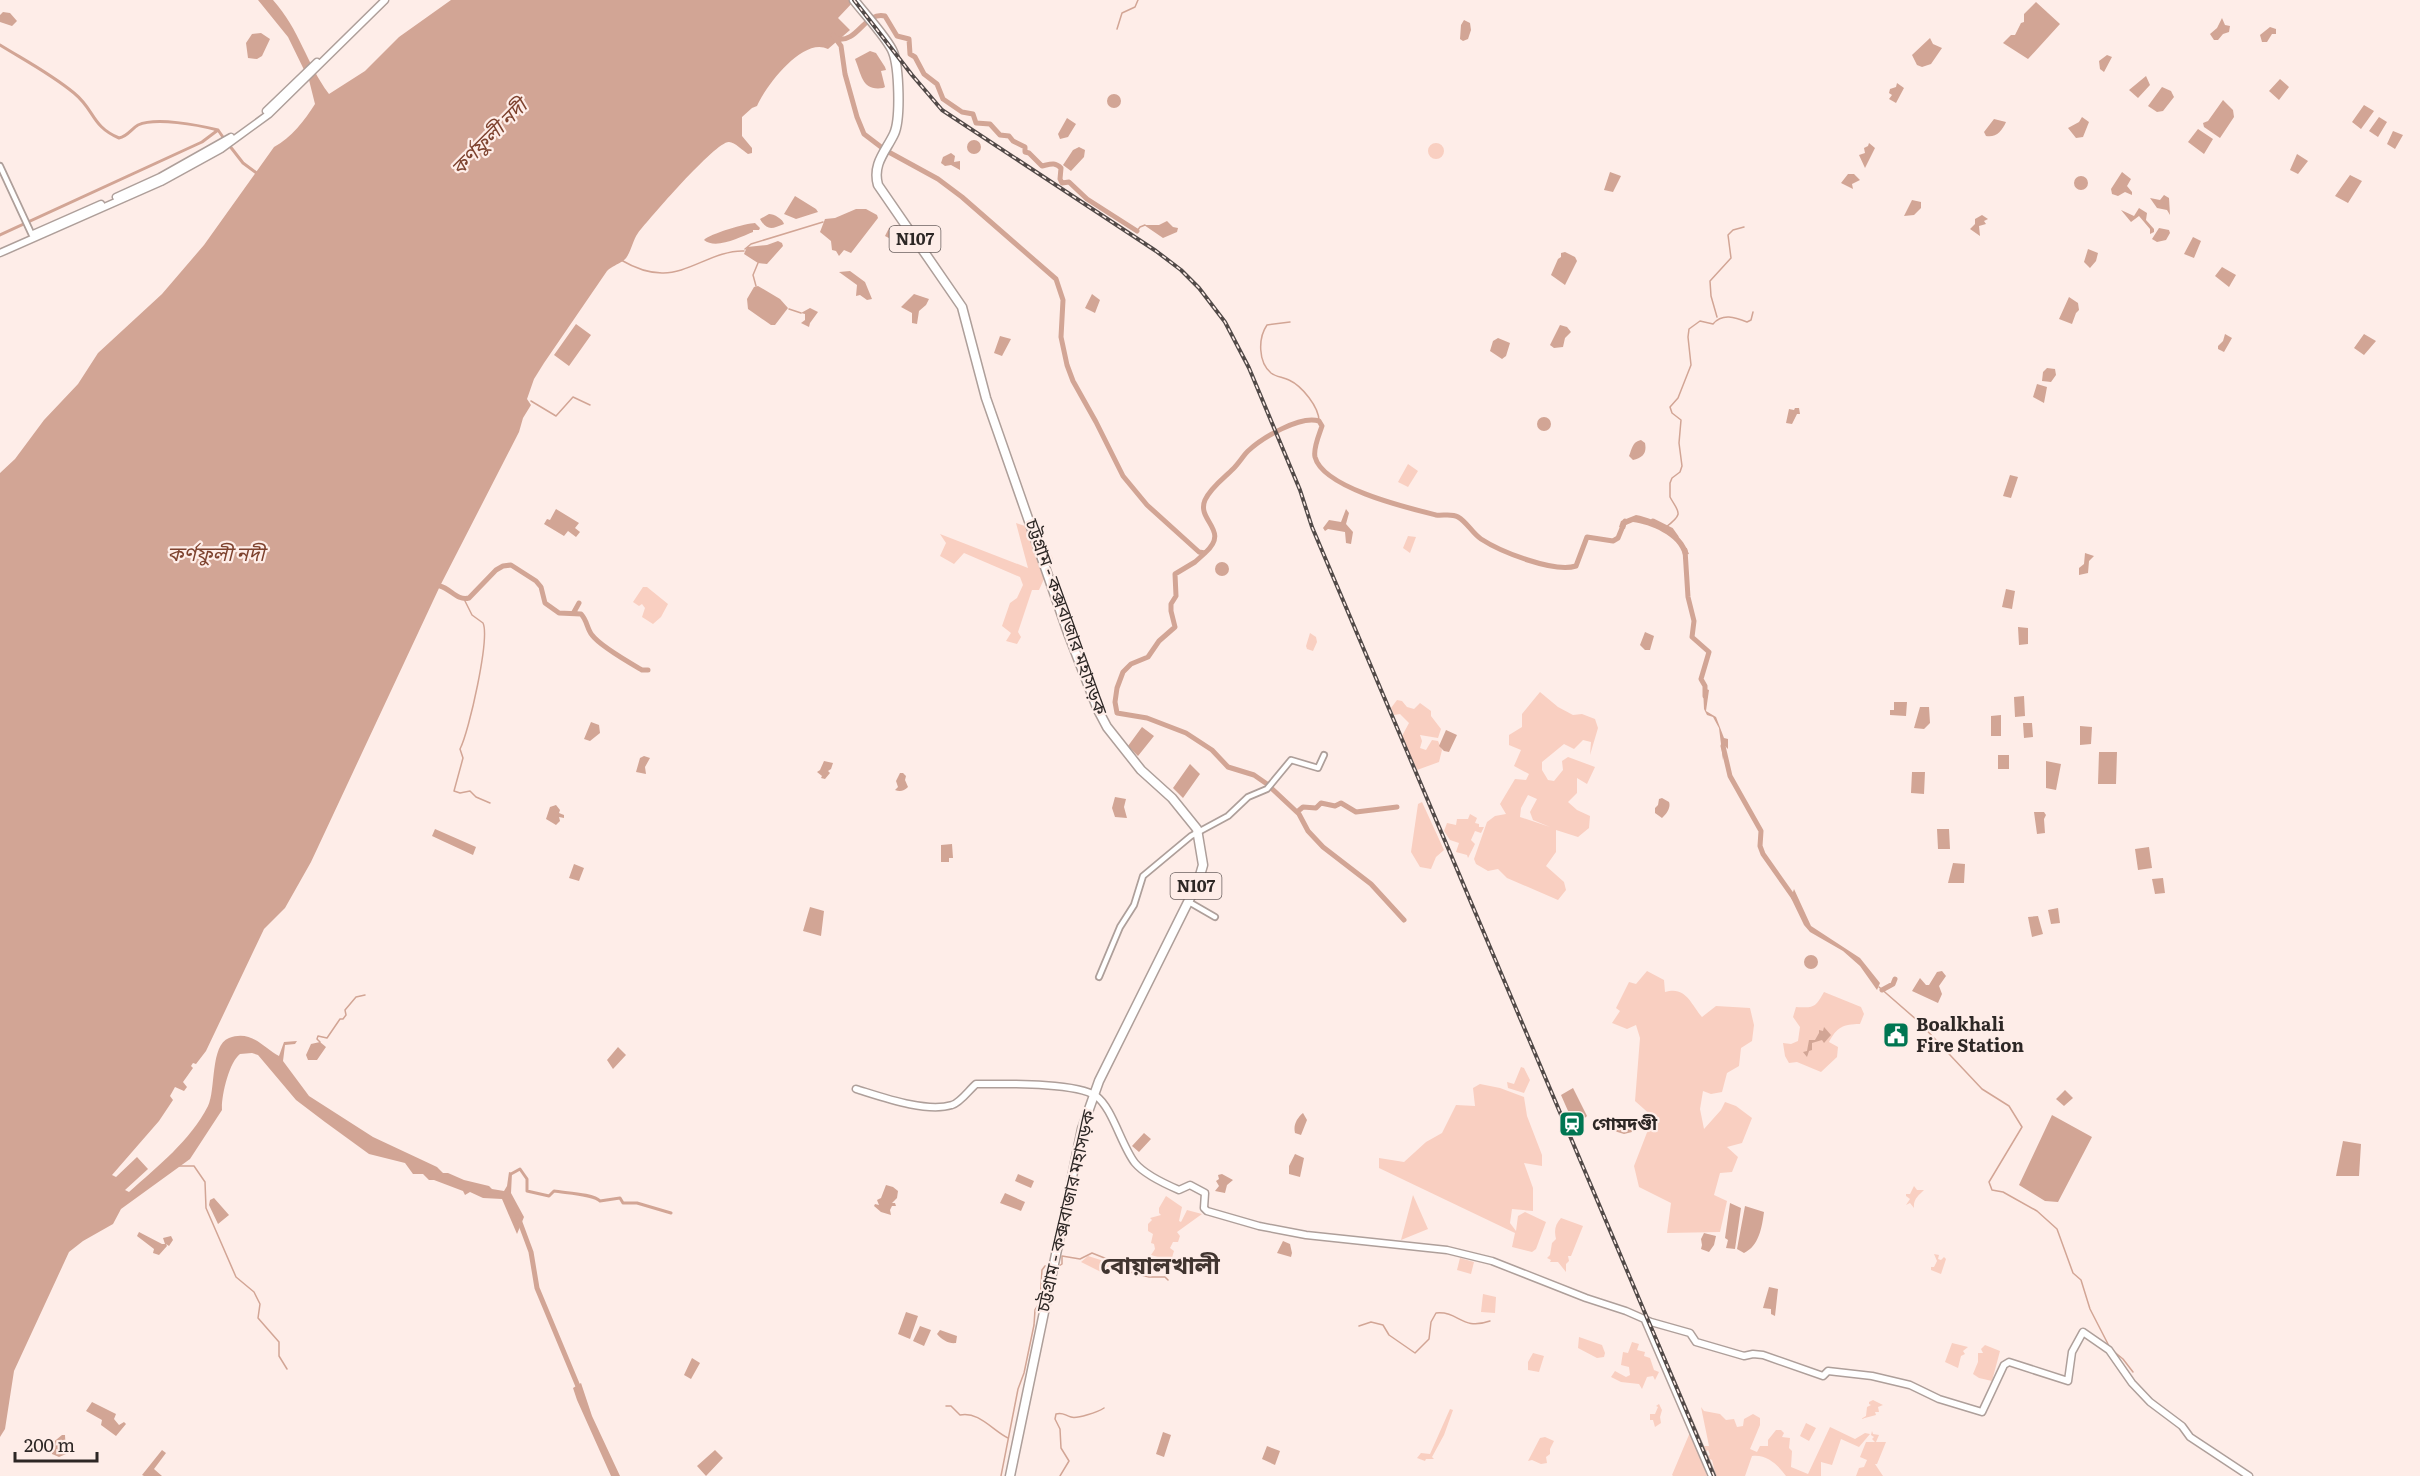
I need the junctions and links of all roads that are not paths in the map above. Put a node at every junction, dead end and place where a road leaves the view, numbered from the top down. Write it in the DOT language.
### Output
graph roads {
  1 [pos="379,0"];
  2 [pos="385,0"];
  3 [pos="854,0"];
  4 [pos="319,62"];
  5 [pos="220,147"];
  6 [pos="0,166"];
  7 [pos="31,232"];
  8 [pos="0,251"];
  9 [pos="1324,755"];
  10 [pos="1198,834"];
  11 [pos="1189,902"];
  12 [pos="1215,917"];
  13 [pos="1099,976"];
  14 [pos="856,1089"];
  15 [pos="1094,1094"];
  16 [pos="1645,1319"];
  17 [pos="1010,1476"];
  18 [pos="1712,1476"];
  19 [pos="2249,1476"];
  1 -- 4 [label="main road"];
  2 -- 4 [label="main road"];
  3 -- 10 [label="highway, চট্টগ্রাম - কক্সবাজার মহাসড়ক / N107"];
  4 -- 5 [label="main road"];
  5 -- 7 [label="main road"];
  5 -- 8 [label="main road"];
  6 -- 7 [label="street"];
  7 -- 8 [label="main road"];
  9 -- 10 [label="street"];
  10 -- 11 [label="highway, চট্টগ্রাম - কক্সবাজার মহাসড়ক / N107"];
  10 -- 13 [label="street"];
  11 -- 12 [label="street"];
  11 -- 15 [label="highway, চট্টগ্রাম - কক্সবাজার মহাসড়ক / N107"];
  14 -- 15 [label="main road"];
  15 -- 16 [label="main road"];
  15 -- 17 [label="highway, চট্টগ্রাম - কক্সবাজার মহাসড়ক / N107"];
  16 -- 18 [label="main road"];
  16 -- 19 [label="main road"];
}
